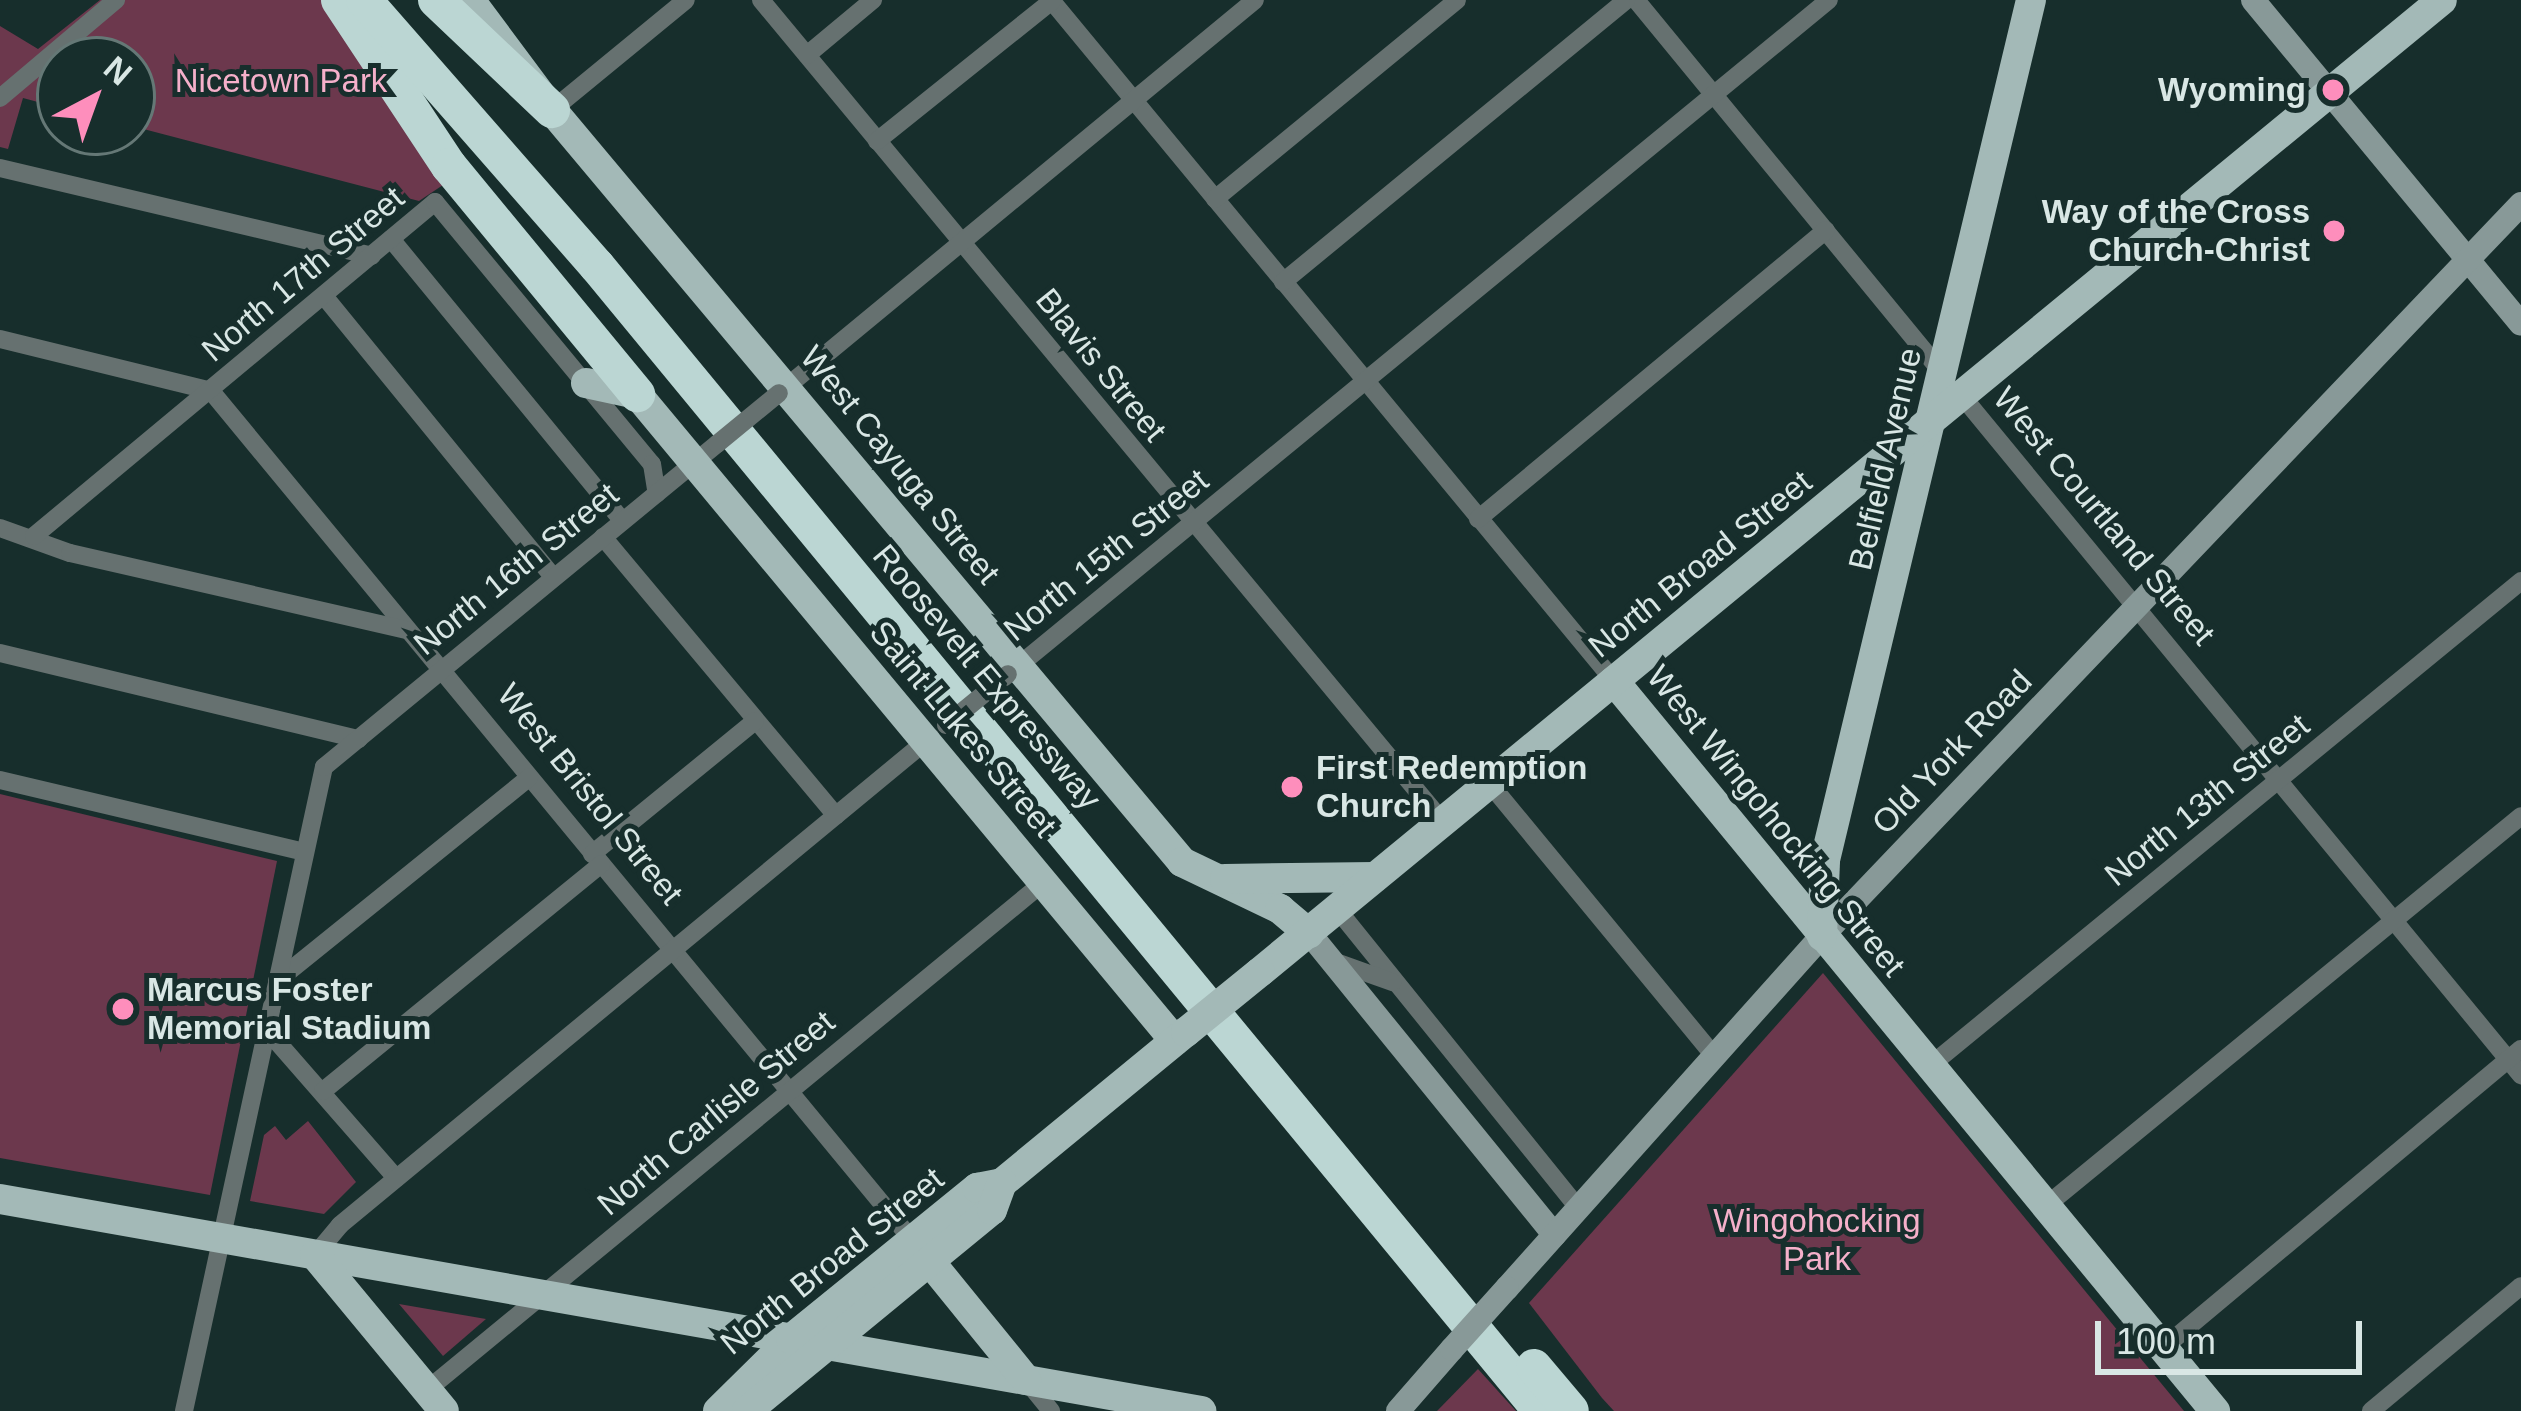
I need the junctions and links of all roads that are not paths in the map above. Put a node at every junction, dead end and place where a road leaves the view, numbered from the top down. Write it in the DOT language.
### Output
graph roads {
  1 [pos="116,0"];
  2 [pos="339,0"];
  3 [pos="364,0"];
  4 [pos="394,0"];
  5 [pos="436,0"];
  6 [pos="470,0"];
  7 [pos="686,0"];
  8 [pos="761,0"];
  9 [pos="873,0"];
  10 [pos="1051,0"];
  11 [pos="1255,0"];
  12 [pos="1457,0"];
  13 [pos="1625,0"];
  14 [pos="1636,0"];
  15 [pos="1829,0"];
  16 [pos="2031,0"];
  17 [pos="2253,0"];
  18 [pos="2442,0"];
  19 [pos="807,55"];
  20 [pos="2330,92"];
  21 [pos="1714,95"];
  22 [pos="0,98"];
  23 [pos="1134,100"];
  24 [pos="552,110"];
  25 [pos="877,141"];
  26 [pos="0,168"];
  27 [pos="1215,200"];
  28 [pos="2521,205"];
  29 [pos="1826,230"];
  30 [pos="391,239"];
  31 [pos="962,243"];
  32 [pos="372,256"];
  33 [pos="2467,258"];
  34 [pos="1283,283"];
  35 [pos="324,296"];
  36 [pos="2521,324"];
  37 [pos="0,339"];
  38 [pos="586,383"];
  39 [pos="1366,383"];
  40 [pos="1952,384"];
  41 [pos="783,389"];
  42 [pos="211,391"];
  43 [pos="637,394"];
  44 [pos="1930,421"];
  45 [pos="706,454"];
  46 [pos="657,494"];
  47 [pos="1478,519"];
  48 [pos="623,521"];
  49 [pos="1192,523"];
  50 [pos="0,528"];
  51 [pos="34,536"];
  52 [pos="603,536"];
  53 [pos="552,576"];
  54 [pos="2521,580"];
  55 [pos="2136,607"];
  56 [pos="408,631"];
  57 [pos="0,652"];
  58 [pos="439,668"];
  59 [pos="1013,670"];
  60 [pos="1614,681"];
  61 [pos="755,721"];
  62 [pos="937,733"];
  63 [pos="359,739"];
  64 [pos="530,778"];
  65 [pos="0,780"];
  66 [pos="2279,781"];
  67 [pos="1490,784"];
  68 [pos="836,816"];
  69 [pos="2521,816"];
  70 [pos="1443,822"];
  71 [pos="304,852"];
  72 [pos="597,859"];
  73 [pos="1195,873"];
  74 [pos="1376,877"];
  75 [pos="1043,882"];
  76 [pos="1337,909"];
  77 [pos="2393,919"];
  78 [pos="1309,933"];
  79 [pos="1822,936"];
  80 [pos="672,951"];
  81 [pos="1332,961"];
  82 [pos="277,981"];
  83 [pos="1396,984"];
  84 [pos="266,1029"];
  85 [pos="1180,1036"];
  86 [pos="1714,1057"];
  87 [pos="2517,1061"];
  88 [pos="1931,1065"];
  89 [pos="323,1091"];
  90 [pos="788,1092"];
  91 [pos="396,1178"];
  92 [pos="0,1199"];
  93 [pos="2047,1205"];
  94 [pos="1578,1208"];
  95 [pos="1554,1235"];
  96 [pos="221,1238"];
  97 [pos="922,1253"];
  98 [pos="315,1255"];
  99 [pos="2521,1286"];
  100 [pos="542,1295"];
  101 [pos="791,1339"];
  102 [pos="832,1346"];
  103 [pos="2163,1348"];
  104 [pos="1026,1380"];
  105 [pos="189,1386"];
  106 [pos="435,1400"];
  107 [pos="184,1411"];
  108 [pos="200,1411"];
  109 [pos="718,1411"];
  110 [pos="747,1411"];
  111 [pos="1051,1411"];
  112 [pos="1201,1411"];
  113 [pos="1397,1411"];
  114 [pos="1541,1411"];
  115 [pos="1571,1411"];
  116 [pos="2215,1411"];
  117 [pos="2371,1411"];
  1 -- 22 [label="street"];
  2 -- 43 [label="highway"];
  3 -- 114 [label="highway, Roosevelt Expressway"];
  4 -- 115 [label="highway, Roosevelt Expressway"];
  5 -- 24 [label="highway"];
  6 -- 24 [label="main road, West Cayuga Street"];
  7 -- 24 [label="street"];
  8 -- 19 [label="street, Blavis Street"];
  9 -- 19 [label="street"];
  10 -- 23 [label="street, West Wingohocking Street"];
  10 -- 25 [label="street"];
  11 -- 23 [label="street, North 16th Street"];
  12 -- 27 [label="street"];
  13 -- 34 [label="street"];
  14 -- 21 [label="street, West Courtland Street"];
  15 -- 21 [label="street, North 15th Street"];
  16 -- 40 [label="main road, Belfield Avenue"];
  17 -- 20 [label="street"];
  18 -- 20 [label="main road"];
  19 -- 25 [label="street, Blavis Street"];
  20 -- 33 [label="street"];
  20 -- 40 [label="main road"];
  21 -- 29 [label="street, West Courtland Street"];
  21 -- 39 [label="street, North 15th Street"];
  23 -- 27 [label="street, West Wingohocking Street"];
  23 -- 31 [label="street, North 16th Street"];
  24 -- 41 [label="main road, West Cayuga Street"];
  25 -- 31 [label="street, Blavis Street"];
  26 -- 32 [label="street"];
  27 -- 34 [label="street, West Wingohocking Street"];
  28 -- 33 [label="street, Old York Road"];
  29 -- 40 [label="street, West Courtland Street"];
  29 -- 47 [label="street"];
  30 -- 32 [label="street, North 17th Street"];
  30 -- 38 [label="street, North 17th Street"];
  30 -- 48 [label="street"];
  31 -- 41 [label="street, North 16th Street"];
  31 -- 49 [label="street, Blavis Street"];
  32 -- 35 [label="street, North 17th Street"];
  33 -- 36 [label="street"];
  33 -- 55 [label="street, Old York Road"];
  34 -- 39 [label="street, West Wingohocking Street"];
  35 -- 42 [label="street, North 17th Street"];
  35 -- 53 [label="street"];
  37 -- 42 [label="street"];
  38 -- 43 [label="main road"];
  38 -- 46 [label="street, North 17th Street"];
  39 -- 47 [label="street, West Wingohocking Street"];
  39 -- 49 [label="street, North 15th Street"];
  40 -- 44 [label="main road, Belfield Avenue"];
  40 -- 55 [label="street, West Courtland Street"];
  41 -- 45 [label="street, North 16th Street, bridge"];
  41 -- 59 [label="main road, West Cayuga Street"];
  42 -- 51 [label="street, North 17th Street"];
  42 -- 56 [label="street, West Bristol Street"];
  43 -- 45 [label="main road, Saint Lukes Street"];
  44 -- 60 [label="main road, North Broad Street"];
  44 -- 79 [label="main road, Belfield Avenue"];
  45 -- 46 [label="street, North 16th Street"];
  45 -- 62 [label="main road, Saint Lukes Street"];
  46 -- 48 [label="street, North 16th Street"];
  47 -- 60 [label="street, West Wingohocking Street"];
  48 -- 52 [label="street, North 16th Street"];
  49 -- 59 [label="street, North 15th Street"];
  49 -- 70 [label="street, Blavis Street"];
  50 -- 51 [label="street"];
  51 -- 56 [label="street"];
  52 -- 53 [label="street, North 16th Street"];
  52 -- 61 [label="street"];
  53 -- 58 [label="street, North 16th Street"];
  54 -- 66 [label="street, North 13th Street"];
  55 -- 66 [label="street, West Courtland Street"];
  55 -- 79 [label="street, Old York Road"];
  56 -- 58 [label="street, West Bristol Street"];
  57 -- 63 [label="street"];
  58 -- 63 [label="street, North 16th Street"];
  58 -- 64 [label="street, West Bristol Street"];
  59 -- 62 [label="street, North 15th Street, bridge"];
  59 -- 73 [label="main road, West Cayuga Street"];
  60 -- 67 [label="main road, North Broad Street"];
  60 -- 79 [label="main road, West Wingohocking Street"];
  61 -- 68 [label="street"];
  61 -- 72 [label="street"];
  62 -- 68 [label="street, North 15th Street"];
  62 -- 75 [label="main road, Saint Lukes Street"];
  63 -- 71 [label="street, North 16th Street"];
  64 -- 72 [label="street, West Bristol Street"];
  64 -- 82 [label="street"];
  65 -- 71 [label="street"];
  66 -- 77 [label="street, West Courtland Street"];
  66 -- 88 [label="street, North 13th Street"];
  67 -- 70 [label="main road, North Broad Street"];
  67 -- 86 [label="street"];
  68 -- 80 [label="street, North 15th Street"];
  69 -- 77 [label="street"];
  70 -- 74 [label="main road, North Broad Street"];
  71 -- 82 [label="street, North 16th Street"];
  72 -- 80 [label="street, West Bristol Street"];
  72 -- 89 [label="street"];
  73 -- 74 [label="main road"];
  73 -- 78 [label="main road, West Cayuga Street"];
  74 -- 76 [label="main road, North Broad Street"];
  75 -- 85 [label="main road, Saint Lukes Street"];
  75 -- 90 [label="street, North Carlisle Street"];
  76 -- 78 [label="main road, North Broad Street"];
  76 -- 83 [label="street"];
  77 -- 87 [label="street, West Courtland Street"];
  77 -- 93 [label="street"];
  78 -- 81 [label="street"];
  78 -- 85 [label="main road, North Broad Street, bridge"];
  79 -- 86 [label="street, Old York Road"];
  79 -- 88 [label="main road, West Wingohocking Street"];
  80 -- 90 [label="street, West Bristol Street"];
  80 -- 91 [label="street, North 15th Street"];
  81 -- 83 [label="street"];
  81 -- 95 [label="street"];
  82 -- 84 [label="street, North 16th Street"];
  83 -- 94 [label="street"];
  84 -- 89 [label="street"];
  84 -- 96 [label="street, North 16th Street"];
  85 -- 97 [label="main road, North Broad Street"];
  86 -- 94 [label="street, Old York Road"];
  87 -- 103 [label="street"];
  88 -- 93 [label="main road, West Wingohocking Street"];
  89 -- 91 [label="street"];
  90 -- 97 [label="street, West Bristol Street"];
  90 -- 100 [label="street, North Carlisle Street"];
  91 -- 98 [label="street, North 15th Street"];
  92 -- 96 [label="main road"];
  93 -- 103 [label="main road, West Wingohocking Street"];
  94 -- 95 [label="street, Old York Road"];
  95 -- 113 [label="street, Old York Road, bridge"];
  96 -- 98 [label="main road"];
  96 -- 105 [label="street, North 16th Street"];
  97 -- 101 [label="main road, North Broad Street"];
  97 -- 102 [label="main road, North Broad Street"];
  97 -- 104 [label="main road, West Bristol Street"];
  98 -- 100 [label="main road"];
  98 -- 106 [label="main road"];
  99 -- 117 [label="street"];
  100 -- 101 [label="main road"];
  100 -- 106 [label="street, North Carlisle Street"];
  101 -- 102 [label="main road"];
  101 -- 109 [label="main road, North Broad Street"];
  102 -- 104 [label="main road"];
  102 -- 110 [label="main road, North Broad Street"];
  103 -- 116 [label="main road, West Wingohocking Street"];
  104 -- 111 [label="street, West Bristol Street"];
  104 -- 112 [label="main road"];
  105 -- 107 [label="street, North 16th Street"];
  105 -- 108 [label="street"];
}
